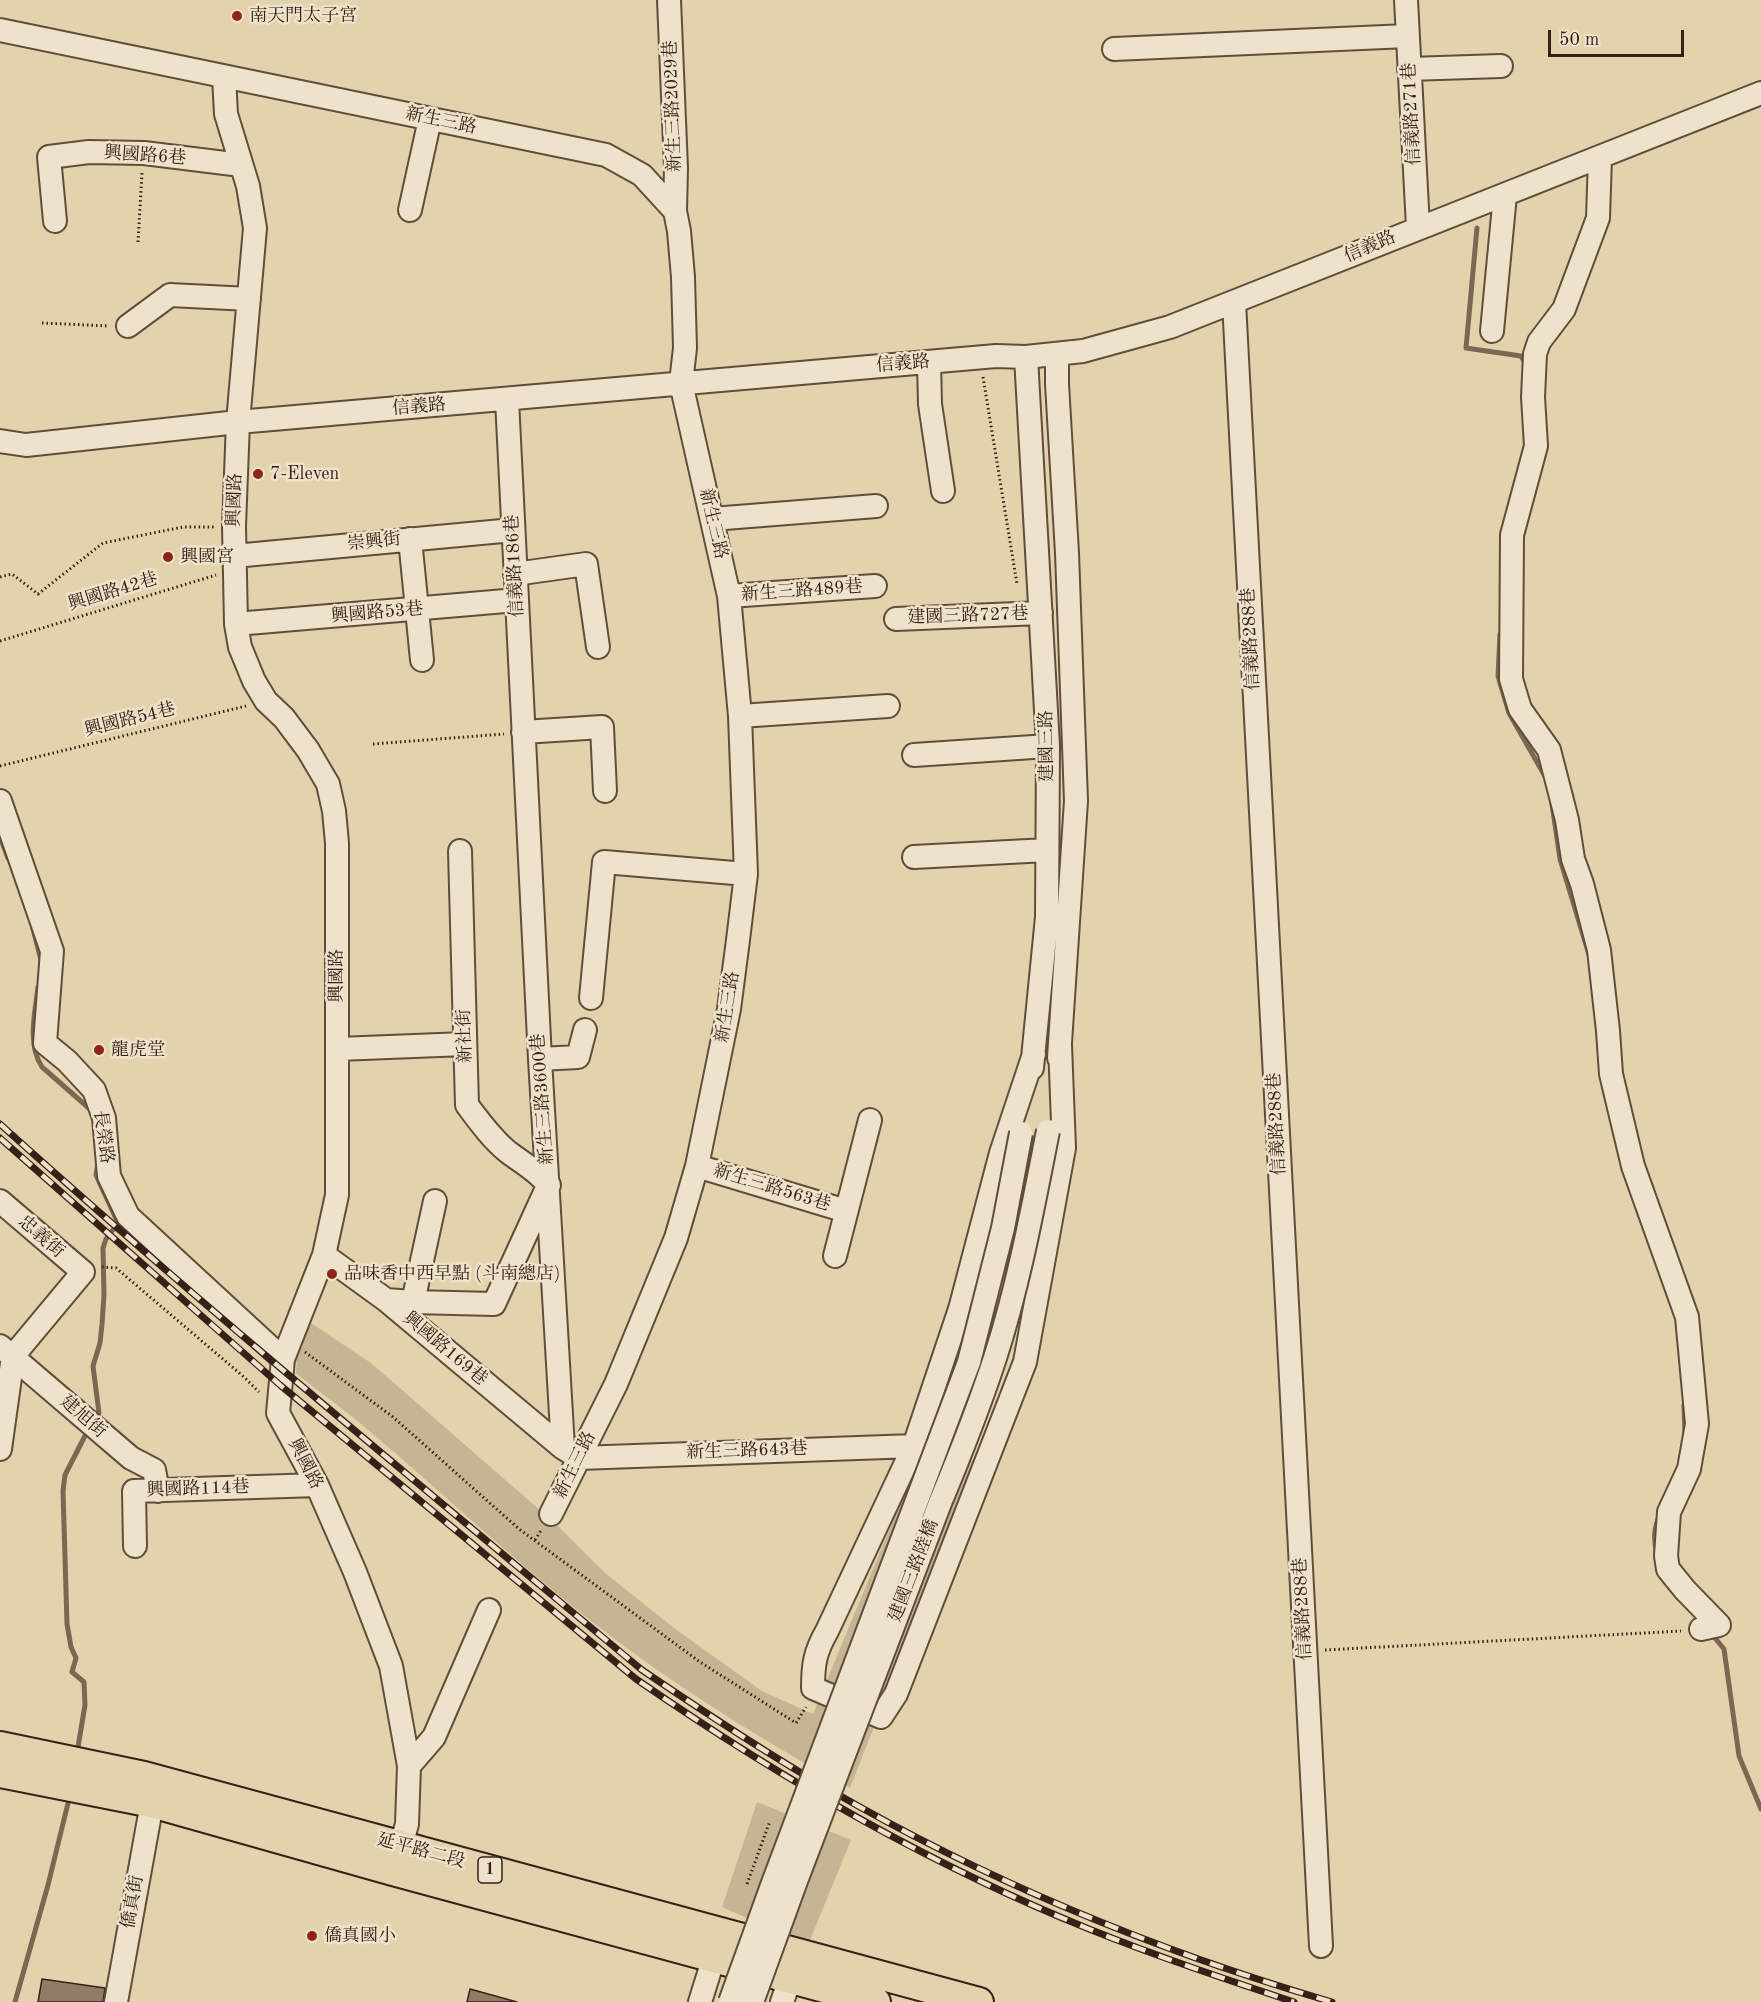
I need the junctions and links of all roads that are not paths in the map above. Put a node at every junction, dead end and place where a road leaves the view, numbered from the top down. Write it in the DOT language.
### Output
graph roads {
  1 [pos="669,0"];
  2 [pos="1406,0"];
  3 [pos="0,30"];
  4 [pos="1407,36"];
  5 [pos="1114,49"];
  6 [pos="1501,66"];
  7 [pos="1409,69"];
  8 [pos="224,77"];
  9 [pos="1761,93"];
  10 [pos="430,118"];
  11 [pos="1600,157"];
  12 [pos="241,165"];
  13 [pos="1505,195"];
  14 [pos="410,210"];
  15 [pos="675,211"];
  16 [pos="55,221"];
  17 [pos="1419,227"];
  18 [pos="249,299"];
  19 [pos="1233,302"];
  20 [pos="128,326"];
  21 [pos="1492,331"];
  22 [pos="1057,354"];
  23 [pos="1026,357"];
  24 [pos="929,362"];
  25 [pos="681,383"];
  26 [pos="507,400"];
  27 [pos="238,422"];
  28 [pos="0,441"];
  29 [pos="26,445"];
  30 [pos="0,450"];
  31 [pos="943,491"];
  32 [pos="876,506"];
  33 [pos="712,519"];
  34 [pos="513,530"];
  35 [pos="410,539"];
  36 [pos="234,563"];
  37 [pos="515,574"];
  38 [pos="875,586"];
  39 [pos="729,596"];
  40 [pos="517,600"];
  41 [pos="417,609"];
  42 [pos="1041,613"];
  43 [pos="896,619"];
  44 [pos="236,624"];
  45 [pos="598,647"];
  46 [pos="422,660"];
  47 [pos="888,706"];
  48 [pos="740,716"];
  49 [pos="524,732"];
  50 [pos="1048,746"];
  51 [pos="914,755"];
  52 [pos="606,791"];
  53 [pos="0,801"];
  54 [pos="1047,850"];
  55 [pos="460,851"];
  56 [pos="914,857"];
  57 [pos="746,874"];
  58 [pos="591,998"];
  59 [pos="585,1030"];
  60 [pos="465,1044"];
  61 [pos="1060,1045"];
  62 [pos="338,1049"];
  63 [pos="1034,1054"];
  64 [pos="540,1059"];
  65 [pos="870,1120"];
  66 [pos="1048,1131"];
  67 [pos="1021,1133"];
  68 [pos="697,1166"];
  69 [pos="549,1185"];
  70 [pos="0,1201"];
  71 [pos="435,1201"];
  72 [pos="846,1211"];
  73 [pos="324,1255"];
  74 [pos="835,1256"];
  75 [pos="386,1300"];
  76 [pos="413,1302"];
  77 [pos="286,1350"];
  78 [pos="6,1351"];
  79 [pos="914,1446"];
  80 [pos="0,1449"];
  81 [pos="571,1453"];
  82 [pos="317,1485"];
  83 [pos="158,1491"];
  84 [pos="551,1514"];
  85 [pos="135,1546"];
  86 [pos="489,1610"];
  87 [pos="1701,1629"];
  88 [pos="0,1746"];
  89 [pos="409,1766"];
  90 [pos="0,1773"];
  91 [pos="152,1803"];
  92 [pos="397,1858"];
  93 [pos="1321,1946"];
  94 [pos="714,1957"];
  95 [pos="786,1991"];
  96 [pos="116,2002"];
  97 [pos="700,2002"];
  98 [pos="730,2002"];
  99 [pos="752,2002"];
  100 [pos="876,2002"];
  101 [pos="979,2002"];
  1 -- 15 [label="street, 新生三路2029巷"];
  2 -- 4 [label="street, 信義路271巷"];
  3 -- 8 [label="street, 新生三路"];
  4 -- 5 [label="street"];
  4 -- 7 [label="street, 信義路271巷"];
  6 -- 7 [label="street"];
  7 -- 17 [label="street, 信義路271巷"];
  8 -- 10 [label="street, 新生三路"];
  8 -- 12 [label="street, 興國路"];
  9 -- 11 [label="street, 信義路"];
  10 -- 14 [label="street"];
  10 -- 15 [label="street, 新生三路"];
  11 -- 13 [label="street, 信義路"];
  11 -- 87 [label="street"];
  12 -- 16 [label="street, 興國路6巷"];
  12 -- 18 [label="street, 興國路"];
  13 -- 17 [label="street, 信義路"];
  13 -- 21 [label="street"];
  15 -- 25 [label="street, 新生三路"];
  17 -- 19 [label="street, 信義路"];
  18 -- 20 [label="street"];
  18 -- 27 [label="street, 興國路"];
  19 -- 22 [label="street, 信義路"];
  19 -- 93 [label="street, 信義路288巷"];
  22 -- 23 [label="street, 信義路"];
  22 -- 61 [label="street, 建國三路"];
  23 -- 24 [label="street, 信義路"];
  23 -- 42 [label="street, 建國三路"];
  24 -- 25 [label="street, 信義路"];
  24 -- 31 [label="street"];
  25 -- 26 [label="street, 信義路"];
  25 -- 33 [label="street, 新生三路"];
  26 -- 27 [label="street, 信義路"];
  26 -- 34 [label="street, 信義路186巷"];
  27 -- 29 [label="street, 信義路"];
  27 -- 36 [label="street, 興國路"];
  28 -- 29 [label="street, 信義路"];
  29 -- 30 [label="street"];
  32 -- 33 [label="street"];
  33 -- 39 [label="street, 新生三路"];
  34 -- 35 [label="street, 崇興街"];
  34 -- 37 [label="street, 信義路186巷"];
  35 -- 36 [label="street, 崇興街"];
  35 -- 41 [label="street"];
  36 -- 44 [label="street, 興國路"];
  37 -- 40 [label="street, 信義路186巷"];
  37 -- 45 [label="street"];
  38 -- 39 [label="street, 新生三路489巷"];
  39 -- 48 [label="street, 新生三路"];
  40 -- 41 [label="street, 興國路53巷"];
  40 -- 49 [label="street, 信義路186巷"];
  41 -- 44 [label="street, 興國路53巷"];
  41 -- 46 [label="street"];
  42 -- 43 [label="street, 建國三路727巷"];
  42 -- 50 [label="street, 建國三路"];
  44 -- 62 [label="street, 興國路"];
  47 -- 48 [label="street"];
  48 -- 57 [label="street, 新生三路"];
  49 -- 52 [label="street"];
  49 -- 64 [label="street, 新生三路3600巷"];
  50 -- 51 [label="street"];
  50 -- 54 [label="street, 建國三路"];
  53 -- 77 [label="street, 長榮路"];
  54 -- 56 [label="street"];
  54 -- 63 [label="street, 建國三路"];
  55 -- 60 [label="street, 新社街"];
  57 -- 58 [label="street"];
  57 -- 68 [label="street, 新生三路"];
  59 -- 64 [label="street"];
  60 -- 62 [label="street"];
  60 -- 69 [label="street, 新社街"];
  61 -- 66 [label="street, 建國三路"];
  61 -- 79 [label="street"];
  62 -- 73 [label="street, 興國路"];
  63 -- 67 [label="street, 建國三路"];
  63 -- 79 [label="street"];
  64 -- 69 [label="street, 新生三路3600巷"];
  65 -- 72 [label="street, 新生三路563巷"];
  66 -- 99 [label="street, 建國三路陸橋, bridge"];
  67 -- 98 [label="street, 建國三路陸橋, bridge"];
  68 -- 72 [label="street, 新生三路563巷"];
  68 -- 81 [label="street, 新生三路"];
  69 -- 76 [label="street"];
  69 -- 81 [label="street, 新生三路3600巷"];
  70 -- 78 [label="street, 忠義街"];
  71 -- 76 [label="street"];
  72 -- 74 [label="street, 新生三路563巷"];
  73 -- 75 [label="street, 興國路169巷"];
  73 -- 77 [label="street, 興國路"];
  75 -- 76 [label="street"];
  75 -- 81 [label="street, 興國路169巷"];
  77 -- 82 [label="street, 興國路"];
  78 -- 80 [label="street"];
  78 -- 83 [label="street, 建旭街"];
  79 -- 81 [label="street, 新生三路643巷"];
  81 -- 84 [label="street, 新生三路"];
  82 -- 83 [label="street, 興國路114巷"];
  82 -- 89 [label="street, 興國路"];
  83 -- 85 [label="street, 興國路114巷"];
  86 -- 89 [label="street"];
  88 -- 92 [label="main road, 延平路二段 / 1"];
  89 -- 92 [label="street, 興國路"];
  90 -- 91 [label="main road, 延平路二段 / 1"];
  91 -- 92 [label="main road, 延平路二段 / 1"];
  91 -- 96 [label="street, 僑真街"];
  92 -- 94 [label="main road, 延平路二段 / 1"];
  92 -- 101 [label="main road, 延平路二段 / 1"];
  94 -- 95 [label="main road, 延平路二段 / 1"];
  94 -- 97 [label="street"];
  95 -- 100 [label="main road, 延平路二段 / 1"];
}
